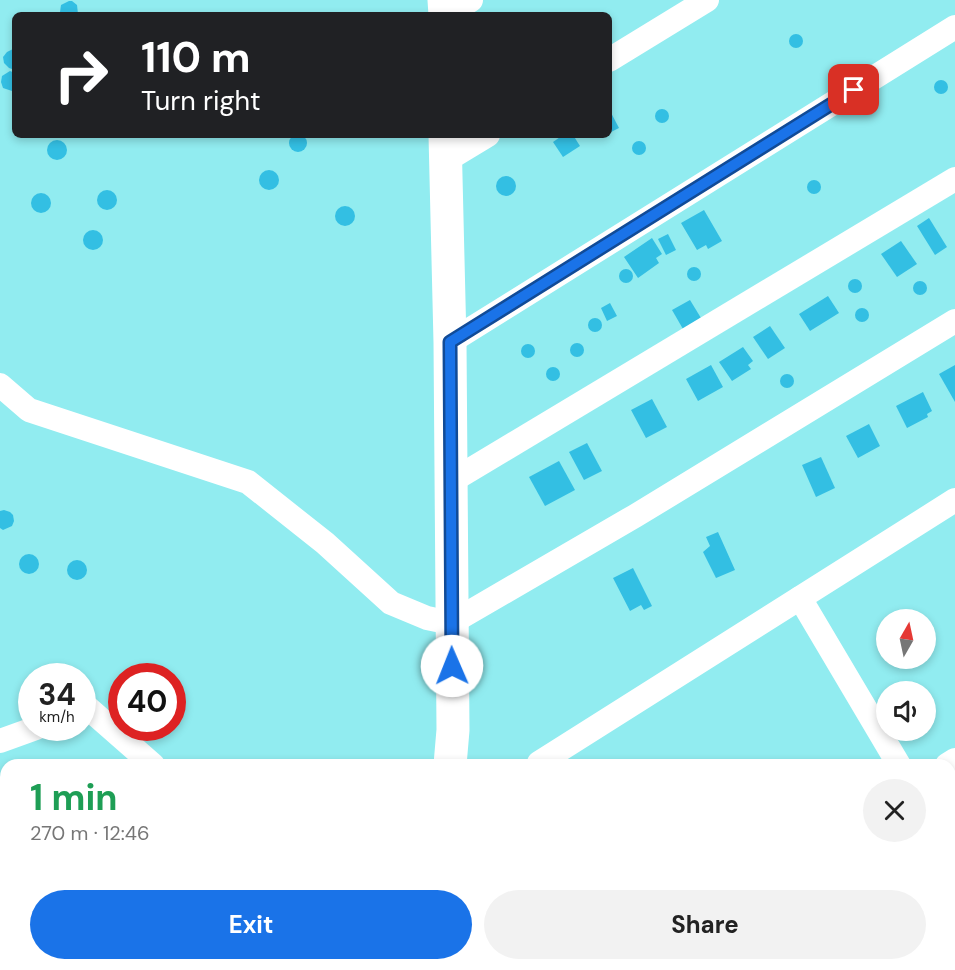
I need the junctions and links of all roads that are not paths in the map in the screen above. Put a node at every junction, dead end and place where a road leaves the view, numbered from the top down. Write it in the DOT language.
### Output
graph roads {
  1 [pos="471,0"];
  2 [pos="707,0"];
  3 [pos="451,12"];
  4 [pos="955,27"];
  5 [pos="612,58"];
  6 [pos="478,138"];
  7 [pos="445,148"];
  8 [pos="955,179"];
  9 [pos="955,321"];
  10 [pos="450,342"];
  11 [pos="0,385"];
  12 [pos="450,482"];
  13 [pos="955,500"];
  14 [pos="800,598"];
  15 [pos="451,623"];
  16 [pos="96,715"];
  17 [pos="18,734"];
  18 [pos="0,741"];
  19 [pos="146,759"];
  20 [pos="451,759"];
  21 [pos="545,759"];
  22 [pos="895,759"];
  1 -- 3 [label="street"];
  2 -- 5 [label="street"];
  4 -- 10 [label="street"];
  6 -- 7 [label="street"];
  7 -- 10 [label="street"];
  8 -- 12 [label="street"];
  9 -- 15 [label="street"];
  10 -- 12 [label="street"];
  11 -- 15 [label="street"];
  12 -- 15 [label="street"];
  13 -- 14 [label="street"];
  14 -- 21 [label="street"];
  14 -- 22 [label="street"];
  15 -- 20 [label="street"];
  16 -- 19 [label="street"];
  17 -- 18 [label="street"];
}
